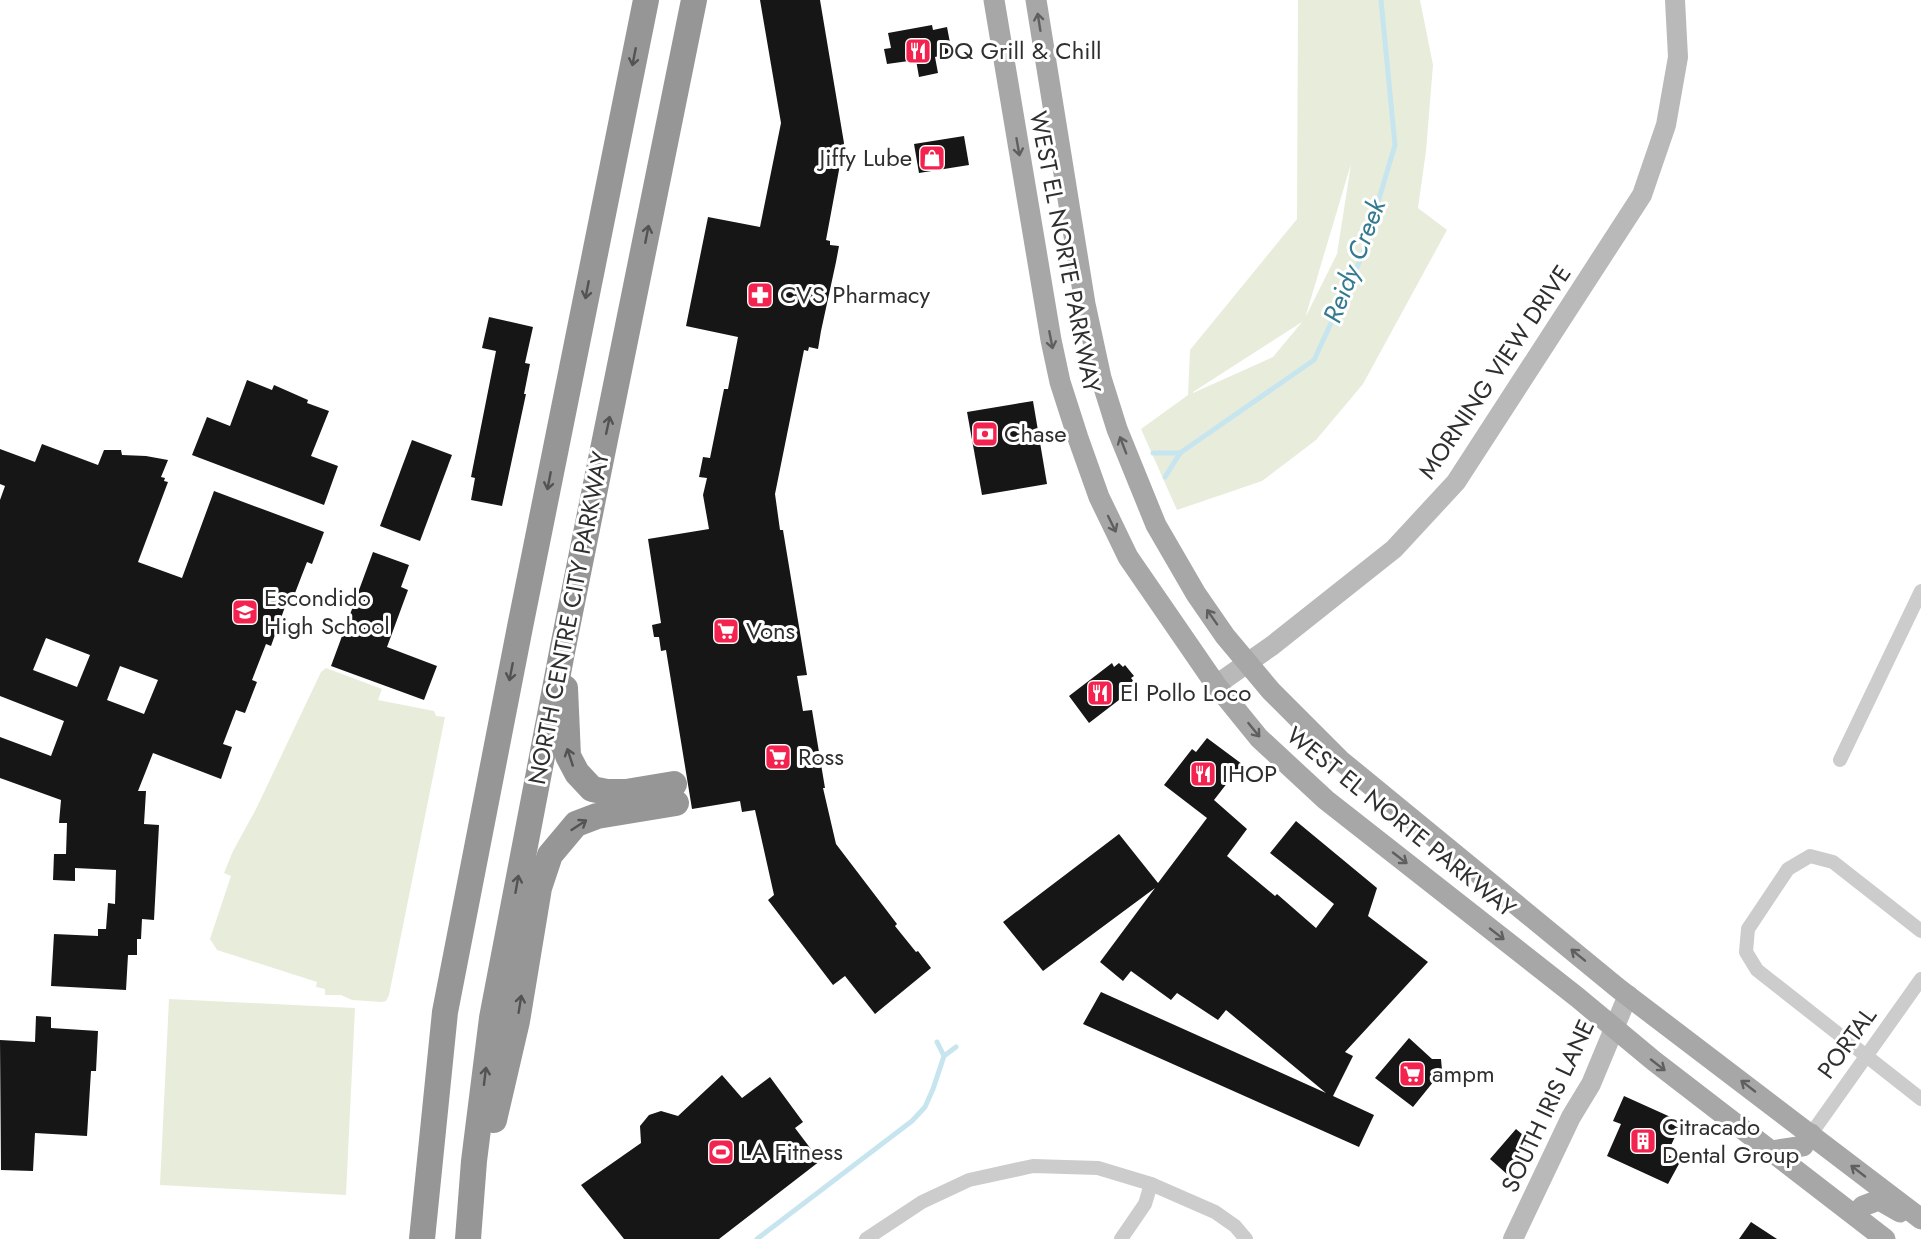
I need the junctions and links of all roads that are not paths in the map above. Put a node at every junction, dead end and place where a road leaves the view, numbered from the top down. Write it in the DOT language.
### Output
graph roads {
  1 [pos="646,0"];
  2 [pos="694,0"];
  3 [pos="994,0"];
  4 [pos="1036,0"];
  5 [pos="1675,0"];
  6 [pos="1921,591"];
  7 [pos="1916,614"];
  8 [pos="563,647"];
  9 [pos="1248,663"];
  10 [pos="1216,685"];
  11 [pos="1840,760"];
  12 [pos="1921,931"];
  13 [pos="1921,979"];
  14 [pos="1628,995"];
  15 [pos="1613,1028"];
  16 [pos="1866,1055"];
  17 [pos="1921,1098"];
  18 [pos="1811,1134"];
  19 [pos="1771,1151"];
  20 [pos="474,1161"];
  21 [pos="1151,1184"];
  22 [pos="1855,1215"];
  23 [pos="1921,1220"];
  24 [pos="1921,1225"];
  25 [pos="422,1239"];
  26 [pos="468,1239"];
  27 [pos="866,1239"];
  28 [pos="1121,1239"];
  29 [pos="1246,1239"];
  30 [pos="1513,1239"];
  31 [pos="1885,1239"];
  1 -- 25 [label="highway, NORTH CENTRE CITY PARKWAY, one-way"];
  8 -- 2 [label="highway, NORTH CENTRE CITY PARKWAY, one-way"];
  3 -- 10 [label="main road, WEST EL NORTE PARKWAY, one-way"];
  9 -- 4 [label="main road, WEST EL NORTE PARKWAY, one-way"];
  5 -- 9 [label="street, MORNING VIEW DRIVE"];
  6 -- 7 [label="street"];
  7 -- 11 [label="street"];
  20 -- 8 [label="highway, NORTH CENTRE CITY PARKWAY, one-way"];
  20 -- 8 [label="highway, one-way"];
  9 -- 10 [label="street, MORNING VIEW DRIVE"];
  14 -- 9 [label="main road, WEST EL NORTE PARKWAY, one-way"];
  10 -- 15 [label="main road, WEST EL NORTE PARKWAY, one-way"];
  12 -- 16 [label="street"];
  13 -- 16 [label="street, PORTAL"];
  14 -- 15 [label="street, SOUTH IRIS LANE"];
  18 -- 14 [label="main road, WEST EL NORTE PARKWAY, one-way"];
  15 -- 19 [label="main road, WEST EL NORTE PARKWAY, one-way"];
  15 -- 30 [label="street, SOUTH IRIS LANE"];
  16 -- 17 [label="street"];
  16 -- 18 [label="street, PORTAL"];
  18 -- 19 [label="main road"];
  23 -- 18 [label="main road, WEST EL NORTE PARKWAY, one-way"];
  19 -- 22 [label="main road, WEST EL NORTE PARKWAY"];
  20 -- 26 [label="highway, NORTH CENTRE CITY PARKWAY"];
  21 -- 27 [label="street"];
  21 -- 28 [label="street"];
  21 -- 29 [label="street"];
  22 -- 24 [label="main road"];
  22 -- 31 [label="main road, WEST EL NORTE PARKWAY"];
}
